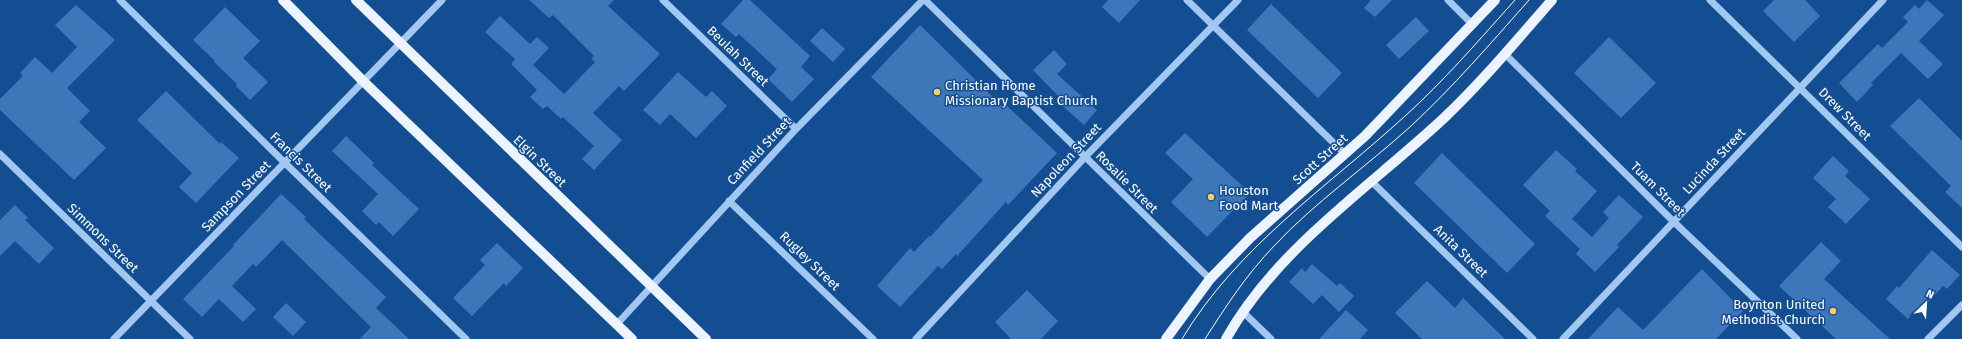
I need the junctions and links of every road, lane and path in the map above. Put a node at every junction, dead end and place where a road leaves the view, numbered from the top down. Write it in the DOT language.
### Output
graph roads {
  1 [pos="120,0"];
  2 [pos="283,0"];
  3 [pos="356,0"];
  4 [pos="442,0"];
  5 [pos="663,0"];
  6 [pos="924,0"];
  7 [pos="1187,0"];
  8 [pos="1238,0"];
  9 [pos="1448,0"];
  10 [pos="1495,0"];
  11 [pos="1552,0"];
  12 [pos="1710,0"];
  13 [pos="1883,0"];
  14 [pos="1472,24"];
  15 [pos="1214,26"];
  16 [pos="399,43"];
  17 [pos="1505,54"];
  18 [pos="363,81"];
  19 [pos="1800,87"];
  20 [pos="796,129"];
  21 [pos="0,154"];
  22 [pos="1345,154"];
  23 [pos="1085,157"];
  24 [pos="285,163"];
  25 [pos="1371,181"];
  26 [pos="729,201"];
  27 [pos="1674,222"];
  28 [pos="1962,247"];
  29 [pos="1210,279"];
  30 [pos="650,286"];
  31 [pos="151,301"];
  32 [pos="1962,304"];
  33 [pos="1242,311"];
  34 [pos="617,324"];
  35 [pos="114,339"];
  36 [pos="190,339"];
  37 [pos="466,339"];
  38 [pos="632,339"];
  39 [pos="706,339"];
  40 [pos="874,339"];
  41 [pos="916,339"];
  42 [pos="1166,339"];
  43 [pos="1226,339"];
  44 [pos="1271,339"];
  45 [pos="1533,339"];
  46 [pos="1563,339"];
  47 [pos="1798,339"];
  48 [pos="1928,339"];
  1 -- 24 [label="street, Francis Street"];
  2 -- 18 [label="main road"];
  3 -- 16 [label="main road, Elgin Street"];
  4 -- 16 [label="street, Sampson Street"];
  5 -- 20 [label="street, Beulah Street"];
  6 -- 20 [label="street, Canfield Street"];
  6 -- 23 [label="street, Rosalie Street"];
  7 -- 15 [label="street"];
  8 -- 15 [label="street, Napoleon Street"];
  9 -- 14 [label="street"];
  10 -- 14 [label="main road, Scott Street"];
  11 -- 17 [label="main road"];
  12 -- 19 [label="street, Drew Street"];
  13 -- 19 [label="street, Lucinda Street"];
  14 -- 22 [label="main road, Scott Street"];
  15 -- 22 [label="street"];
  15 -- 23 [label="street, Napoleon Street"];
  16 -- 18 [label="street, Sampson Street"];
  16 -- 30 [label="main road, Elgin Street"];
  17 -- 25 [label="main road"];
  17 -- 27 [label="street, Tuam Street"];
  18 -- 24 [label="street, Sampson Street"];
  18 -- 34 [label="main road"];
  19 -- 27 [label="street, Lucinda Street"];
  19 -- 28 [label="street, Drew Street"];
  20 -- 26 [label="street, Canfield Street"];
  21 -- 31 [label="street, Simmons Street"];
  22 -- 29 [label="main road, Scott Street"];
  23 -- 29 [label="street, Rosalie Street"];
  23 -- 41 [label="street, Napoleon Street"];
  24 -- 31 [label="street, Sampson Street"];
  24 -- 37 [label="street, Francis Street"];
  25 -- 33 [label="main road"];
  25 -- 45 [label="street, Anita Street"];
  26 -- 30 [label="street, Canfield Street"];
  26 -- 40 [label="street, Rugley Street"];
  27 -- 46 [label="street, Lucinda Street"];
  27 -- 47 [label="street, Tuam Street"];
  29 -- 42 [label="main road, Scott Street"];
  30 -- 34 [label="street, Canfield Street"];
  30 -- 39 [label="main road, Elgin Street"];
  31 -- 35 [label="street, Sampson Street"];
  31 -- 36 [label="street, Simmons Street"];
  32 -- 48 [label="street"];
  33 -- 43 [label="main road"];
  33 -- 44 [label="street"];
  34 -- 38 [label="main road"];
}
